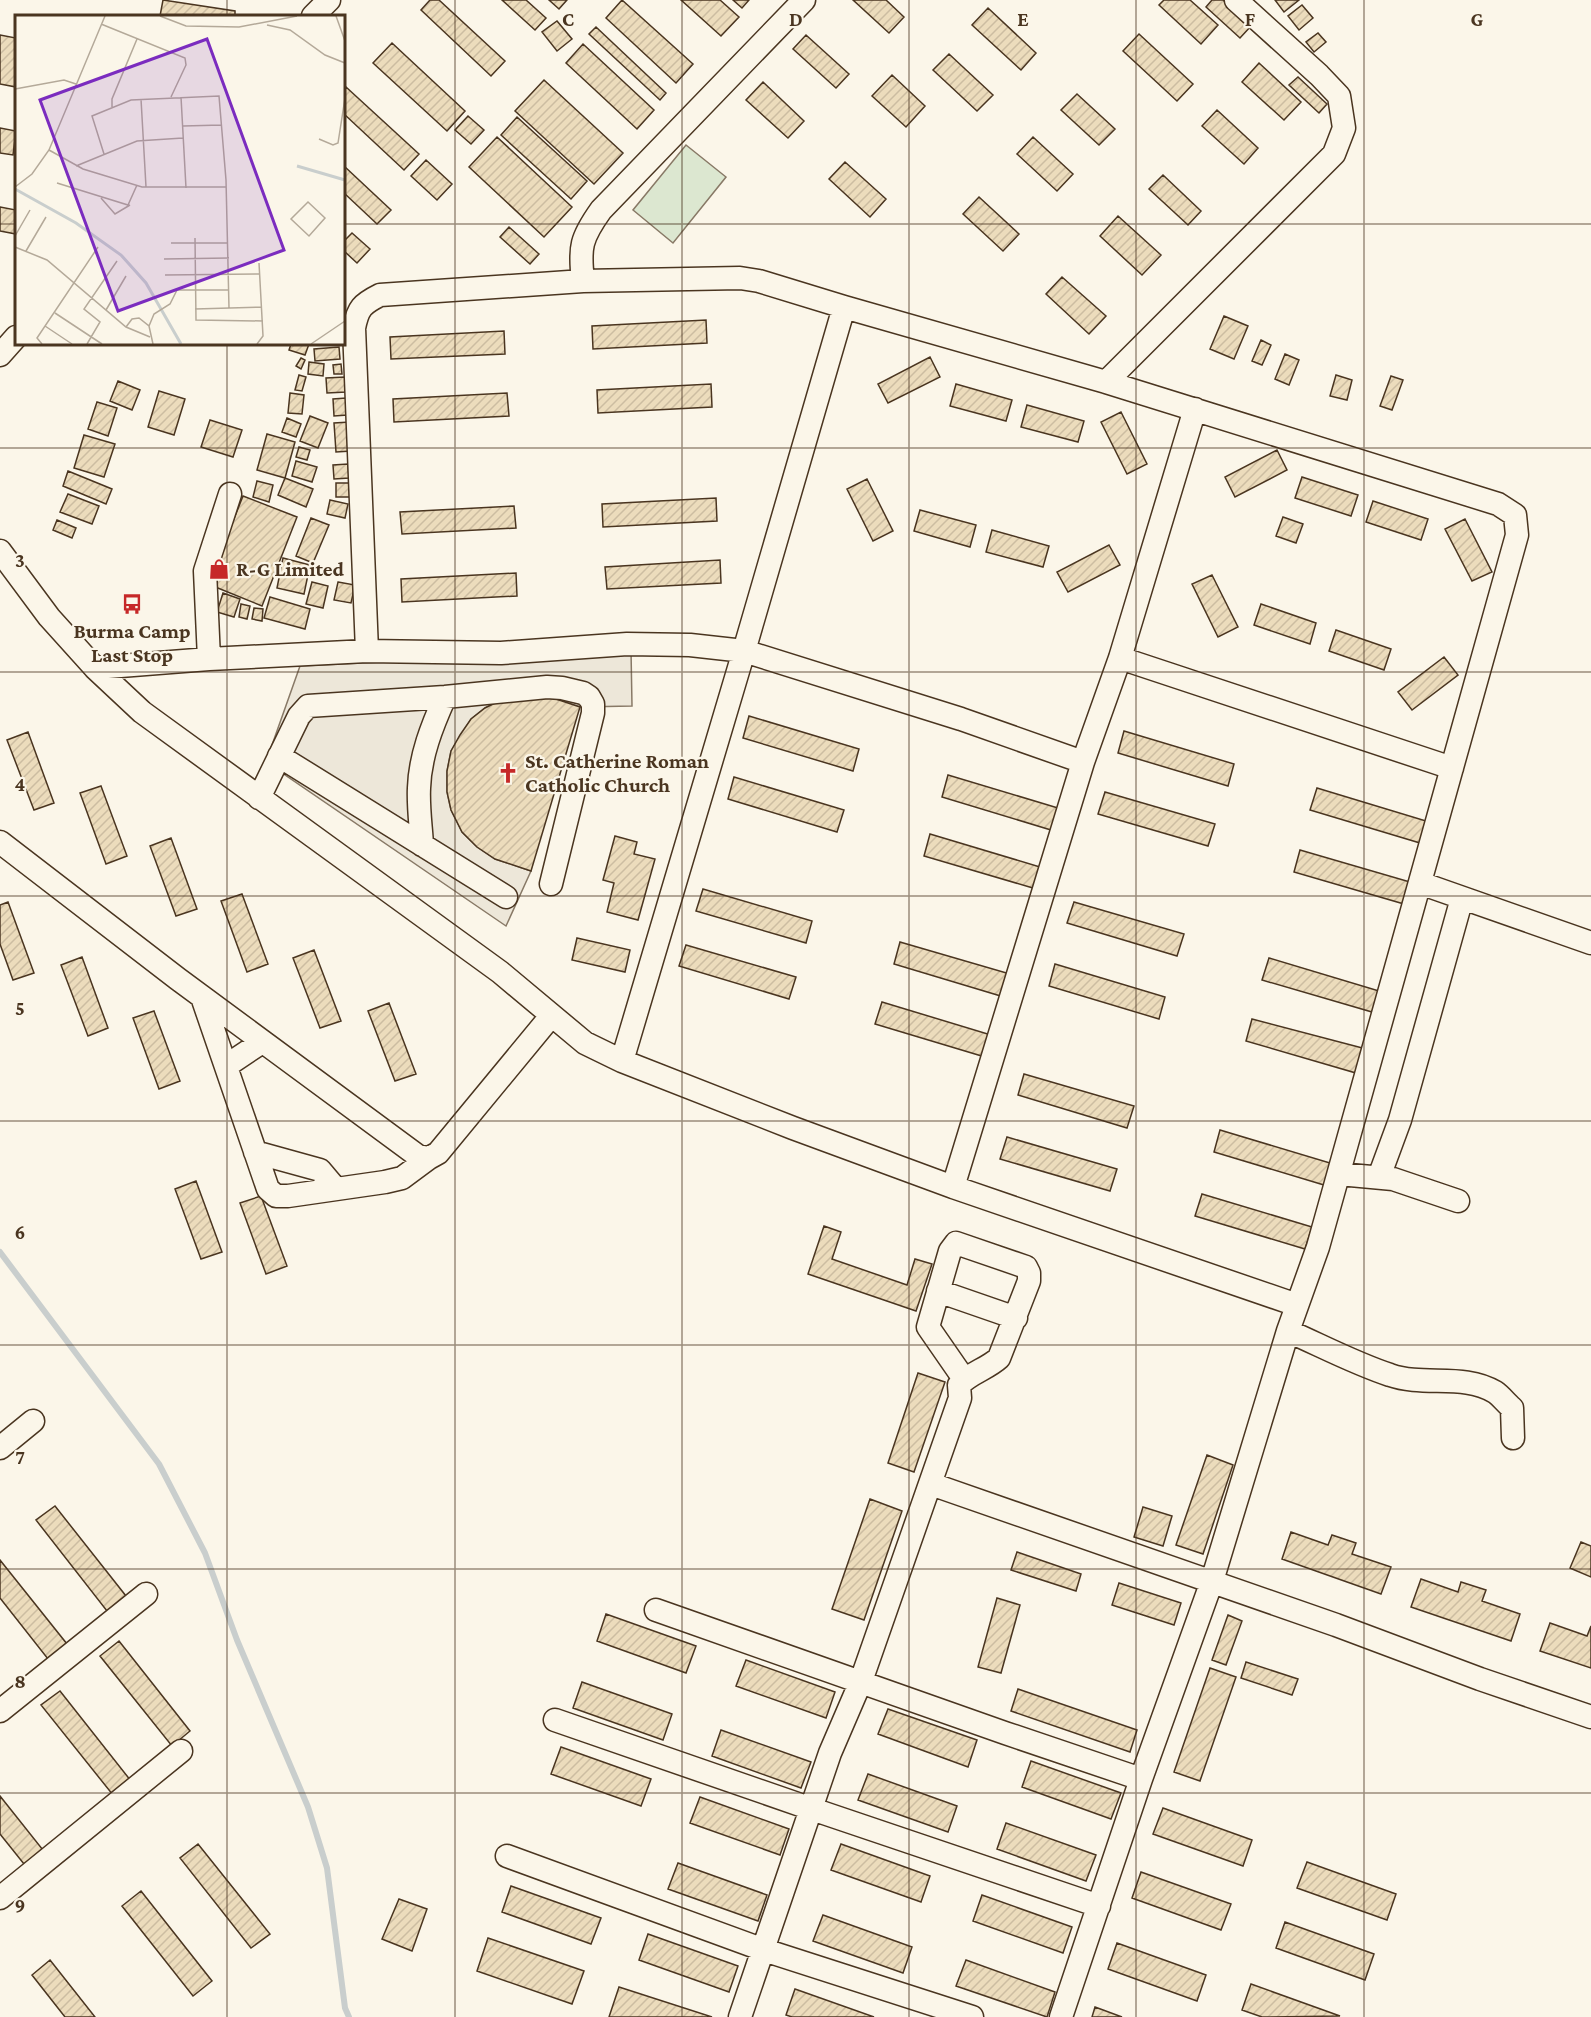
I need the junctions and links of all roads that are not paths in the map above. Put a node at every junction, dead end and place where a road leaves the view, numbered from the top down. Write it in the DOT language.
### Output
graph roads {
  1 [pos="328,0"];
  2 [pos="804,0"];
  3 [pos="1236,0"];
  4 [pos="314,15"];
  5 [pos="583,280"];
  6 [pos="844,307"];
  7 [pos="15,338"];
  8 [pos="0,355"];
  9 [pos="1106,382"];
  10 [pos="1195,408"];
  11 [pos="230,494"];
  12 [pos="0,551"];
  13 [pos="368,651"];
  14 [pos="744,651"];
  15 [pos="1120,658"];
  16 [pos="209,659"];
  17 [pos="94,668"];
  18 [pos="445,697"];
  19 [pos="279,756"];
  20 [pos="1083,762"];
  21 [pos="1452,768"];
  22 [pos="259,798"];
  23 [pos="0,842"];
  24 [pos="422,845"];
  25 [pos="1420,883"];
  26 [pos="551,884"];
  27 [pos="506,897"];
  28 [pos="1462,898"];
  29 [pos="1591,943"];
  30 [pos="202,997"];
  31 [pos="550,1016"];
  32 [pos="262,1042"];
  33 [pos="622,1061"];
  34 [pos="226,1066"];
  35 [pos="255,1152"];
  36 [pos="429,1158"];
  37 [pos="1339,1174"];
  38 [pos="1379,1177"];
  39 [pos="953,1187"];
  40 [pos="336,1189"];
  41 [pos="1458,1201"];
  42 [pos="938,1291"];
  43 [pos="1297,1305"];
  44 [pos="1016,1318"];
  45 [pos="1288,1331"];
  46 [pos="964,1379"];
  47 [pos="33,1421"];
  48 [pos="1513,1438"];
  49 [pos="0,1448"];
  50 [pos="931,1484"];
  51 [pos="1212,1581"];
  52 [pos="146,1594"];
  53 [pos="656,1610"];
  54 [pos="861,1681"];
  55 [pos="0,1711"];
  56 [pos="1591,1717"];
  57 [pos="555,1720"];
  58 [pos="181,1751"];
  59 [pos="1141,1779"];
  60 [pos="812,1809"];
  61 [pos="507,1856"];
  62 [pos="0,1898"];
  63 [pos="1099,1906"];
  64 [pos="764,1950"];
  65 [pos="740,2017"];
  66 [pos="972,2017"];
  67 [pos="1061,2017"];
  1 -- 4 [label="street"];
  2 -- 5 [label="street"];
  3 -- 9 [label="street"];
  5 -- 6 [label="street"];
  5 -- 13 [label="street"];
  6 -- 9 [label="street"];
  6 -- 14 [label="street"];
  7 -- 8 [label="street"];
  9 -- 10 [label="street"];
  10 -- 15 [label="street"];
  10 -- 21 [label="street"];
  11 -- 16 [label="street"];
  12 -- 17 [label="street"];
  13 -- 14 [label="street"];
  13 -- 16 [label="street"];
  14 -- 20 [label="street"];
  14 -- 33 [label="street"];
  15 -- 20 [label="street"];
  15 -- 21 [label="street"];
  16 -- 17 [label="street"];
  17 -- 22 [label="street"];
  18 -- 19 [label="street"];
  18 -- 24 [label="street"];
  18 -- 26 [label="street"];
  19 -- 22 [label="street"];
  19 -- 24 [label="street"];
  20 -- 39 [label="street"];
  21 -- 25 [label="street"];
  22 -- 31 [label="street"];
  23 -- 30 [label="street"];
  24 -- 27 [label="street"];
  25 -- 28 [label="street"];
  25 -- 37 [label="street"];
  28 -- 29 [label="street"];
  28 -- 38 [label="street"];
  30 -- 32 [label="street"];
  30 -- 34 [label="street"];
  31 -- 33 [label="street"];
  31 -- 36 [label="street"];
  32 -- 34 [label="street"];
  32 -- 36 [label="street"];
  33 -- 39 [label="street"];
  34 -- 35 [label="street"];
  35 -- 40 [label="street"];
  35 -- 40 [label="street"];
  36 -- 40 [label="street"];
  37 -- 38 [label="street"];
  37 -- 43 [label="street"];
  38 -- 41 [label="street"];
  39 -- 43 [label="street"];
  42 -- 44 [label="street"];
  42 -- 44 [label="street"];
  42 -- 46 [label="street"];
  43 -- 45 [label="street"];
  44 -- 46 [label="street"];
  45 -- 48 [label="street"];
  45 -- 51 [label="street"];
  46 -- 50 [label="street"];
  47 -- 49 [label="street"];
  50 -- 51 [label="street"];
  50 -- 54 [label="street"];
  51 -- 56 [label="street"];
  51 -- 59 [label="street"];
  52 -- 55 [label="street"];
  53 -- 54 [label="street"];
  54 -- 59 [label="street"];
  54 -- 60 [label="street"];
  57 -- 60 [label="street"];
  58 -- 62 [label="street"];
  59 -- 63 [label="street"];
  60 -- 63 [label="street"];
  60 -- 64 [label="street"];
  61 -- 64 [label="street"];
  63 -- 67 [label="street"];
  64 -- 65 [label="street"];
  64 -- 66 [label="street"];
}
